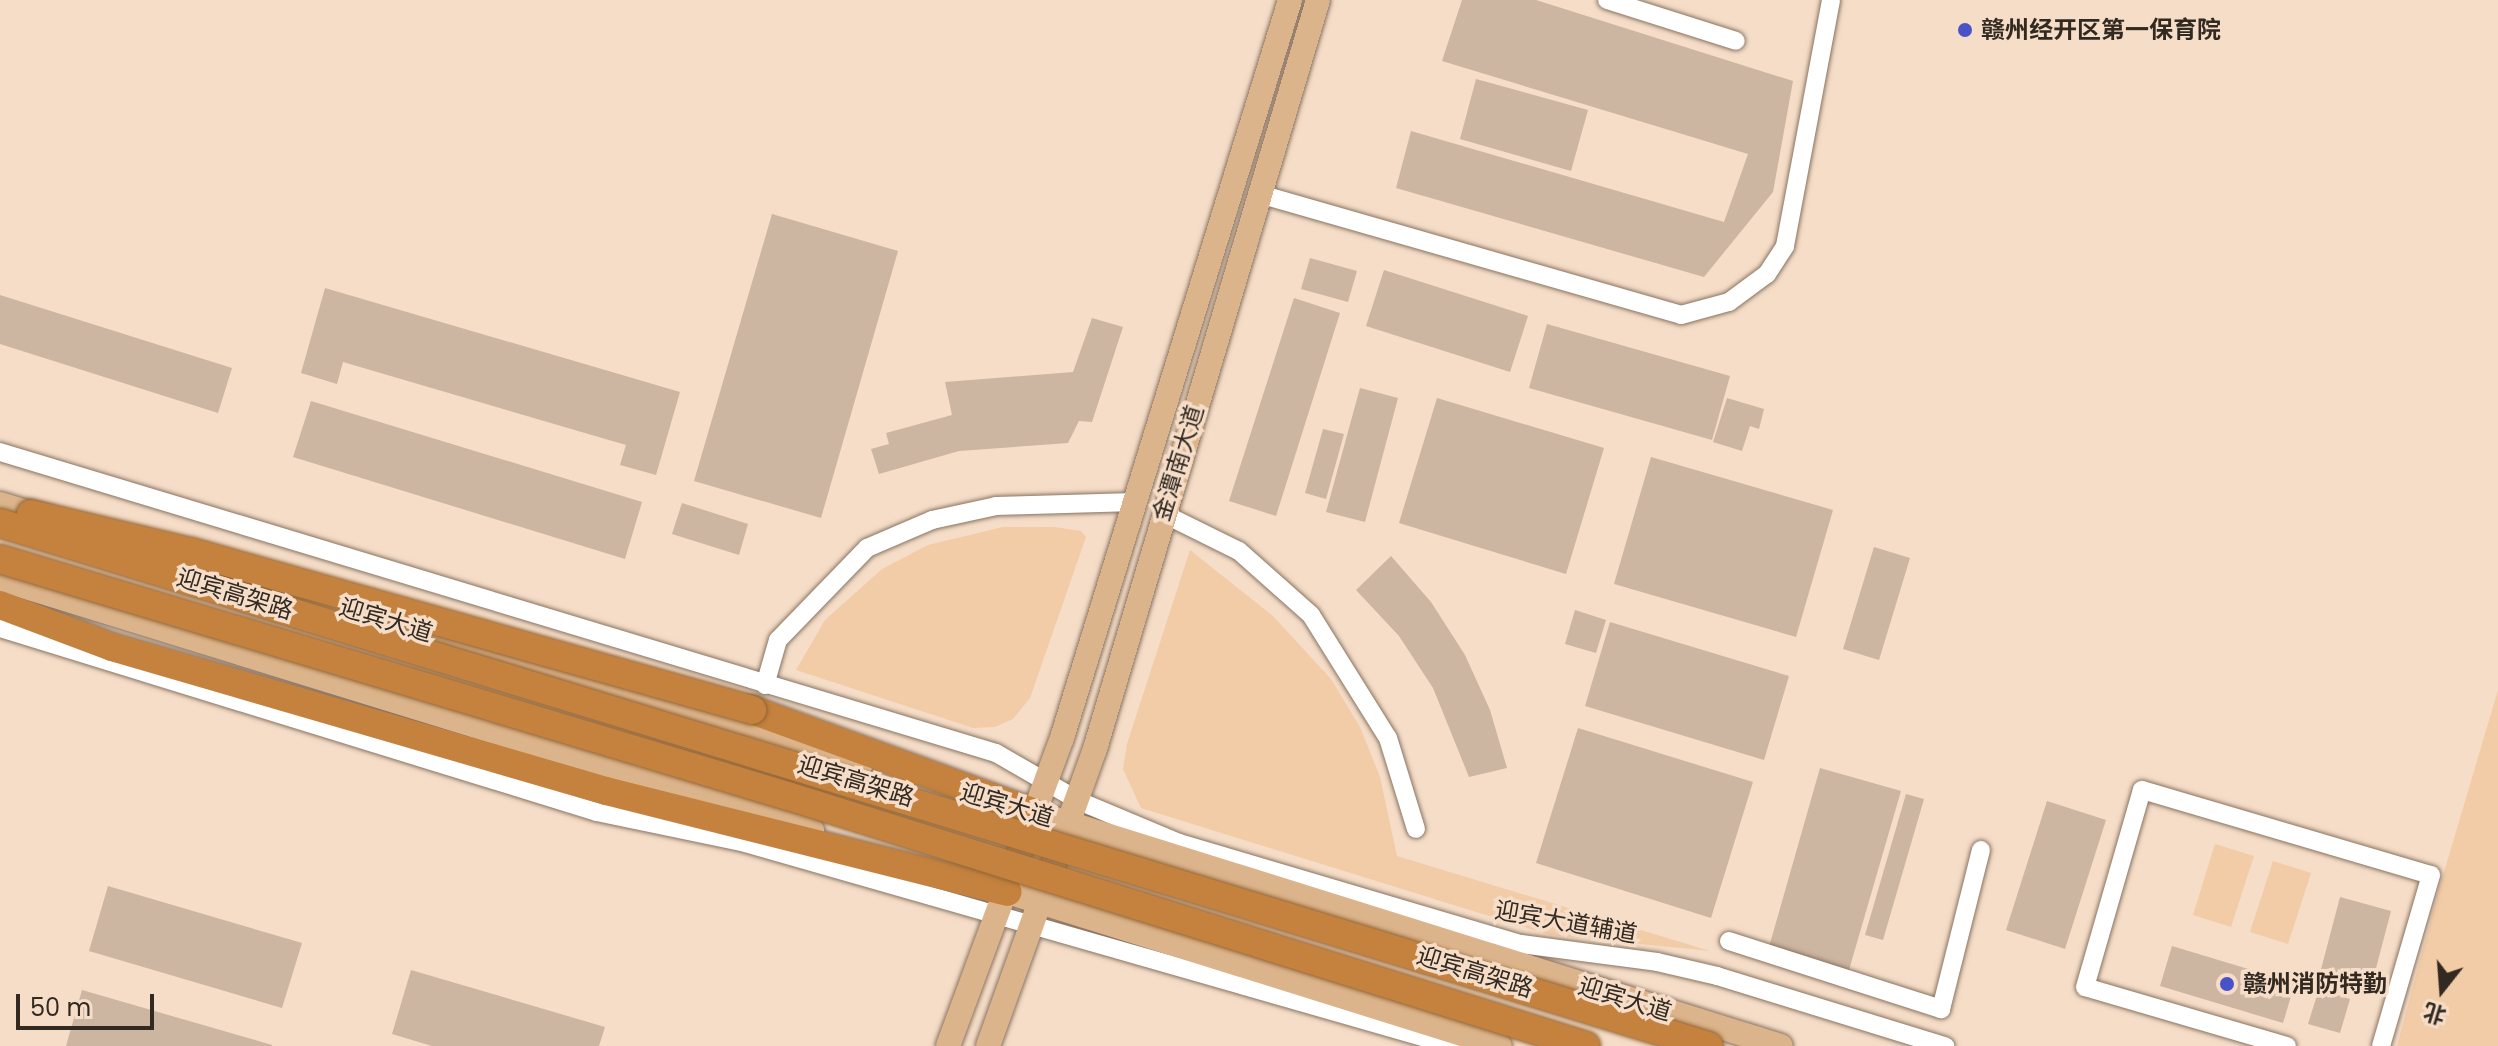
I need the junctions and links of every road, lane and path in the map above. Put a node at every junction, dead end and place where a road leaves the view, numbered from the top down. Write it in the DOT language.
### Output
graph roads {
  1 [pos="1290,0"];
  2 [pos="1318,0"];
  3 [pos="1607,0"];
  4 [pos="1831,0"];
  5 [pos="1736,41"];
  6 [pos="1263,195"];
  7 [pos="0,452"];
  8 [pos="1135,502"];
  9 [pos="0,505"];
  10 [pos="1162,513"];
  11 [pos="0,523"];
  12 [pos="0,559"];
  13 [pos="0,579"];
  14 [pos="1,627"];
  15 [pos="765,685"];
  16 [pos="1045,783"];
  17 [pos="1079,801"];
  18 [pos="1035,813"];
  19 [pos="1070,825"];
  20 [pos="1416,829"];
  21 [pos="1981,850"];
  22 [pos="1002,904"];
  23 [pos="1036,914"];
  24 [pos="1729,941"];
  25 [pos="2222,1037"];
  26 [pos="948,1046"];
  27 [pos="988,1046"];
  28 [pos="1454,1046"];
  29 [pos="1500,1046"];
  30 [pos="1586,1046"];
  31 [pos="1709,1046"];
  32 [pos="1781,1046"];
  33 [pos="1945,1046"];
  34 [pos="2287,1046"];
  35 [pos="2381,1046"];
  1 -- 8 [label="main road, 金潭南大道"];
  2 -- 6 [label="main road, 金潭南大道"];
  3 -- 5 [label="street"];
  4 -- 6 [label="street"];
  6 -- 10 [label="main road, 金潭南大道"];
  7 -- 15 [label="street, 迎宾大道辅道"];
  8 -- 15 [label="street"];
  8 -- 16 [label="main road, 金潭南大道"];
  9 -- 18 [label="main road, 迎宾大道"];
  9 -- 18 [label="highway, bridge"];
  10 -- 17 [label="main road, 金潭南大道"];
  10 -- 20 [label="street"];
  11 -- 31 [label="highway, 迎宾高架路, bridge"];
  12 -- 30 [label="highway, 迎宾高架路, bridge"];
  13 -- 22 [label="main road"];
  14 -- 22 [label="highway"];
  14 -- 22 [label="street"];
  15 -- 16 [label="street, 迎宾大道辅道"];
  16 -- 17 [label="street, 迎宾大道辅道"];
  16 -- 18 [label="main road, 金潭南大道"];
  17 -- 19 [label="main road, 金潭南大道"];
  17 -- 33 [label="street, 迎宾大道辅道"];
  18 -- 19 [label="main road, 迎宾大道"];
  18 -- 22 [label="main road, 金潭南大道"];
  19 -- 23 [label="main road, 金潭南大道"];
  19 -- 32 [label="main road, 迎宾大道"];
  21 -- 24 [label="street"];
  22 -- 23 [label="main road"];
  22 -- 26 [label="main road, 金潭南大道"];
  23 -- 27 [label="main road, 金潭南大道"];
  23 -- 28 [label="street"];
  23 -- 29 [label="main road"];
  25 -- 34 [label="street"];
  25 -- 35 [label="street"];
}
